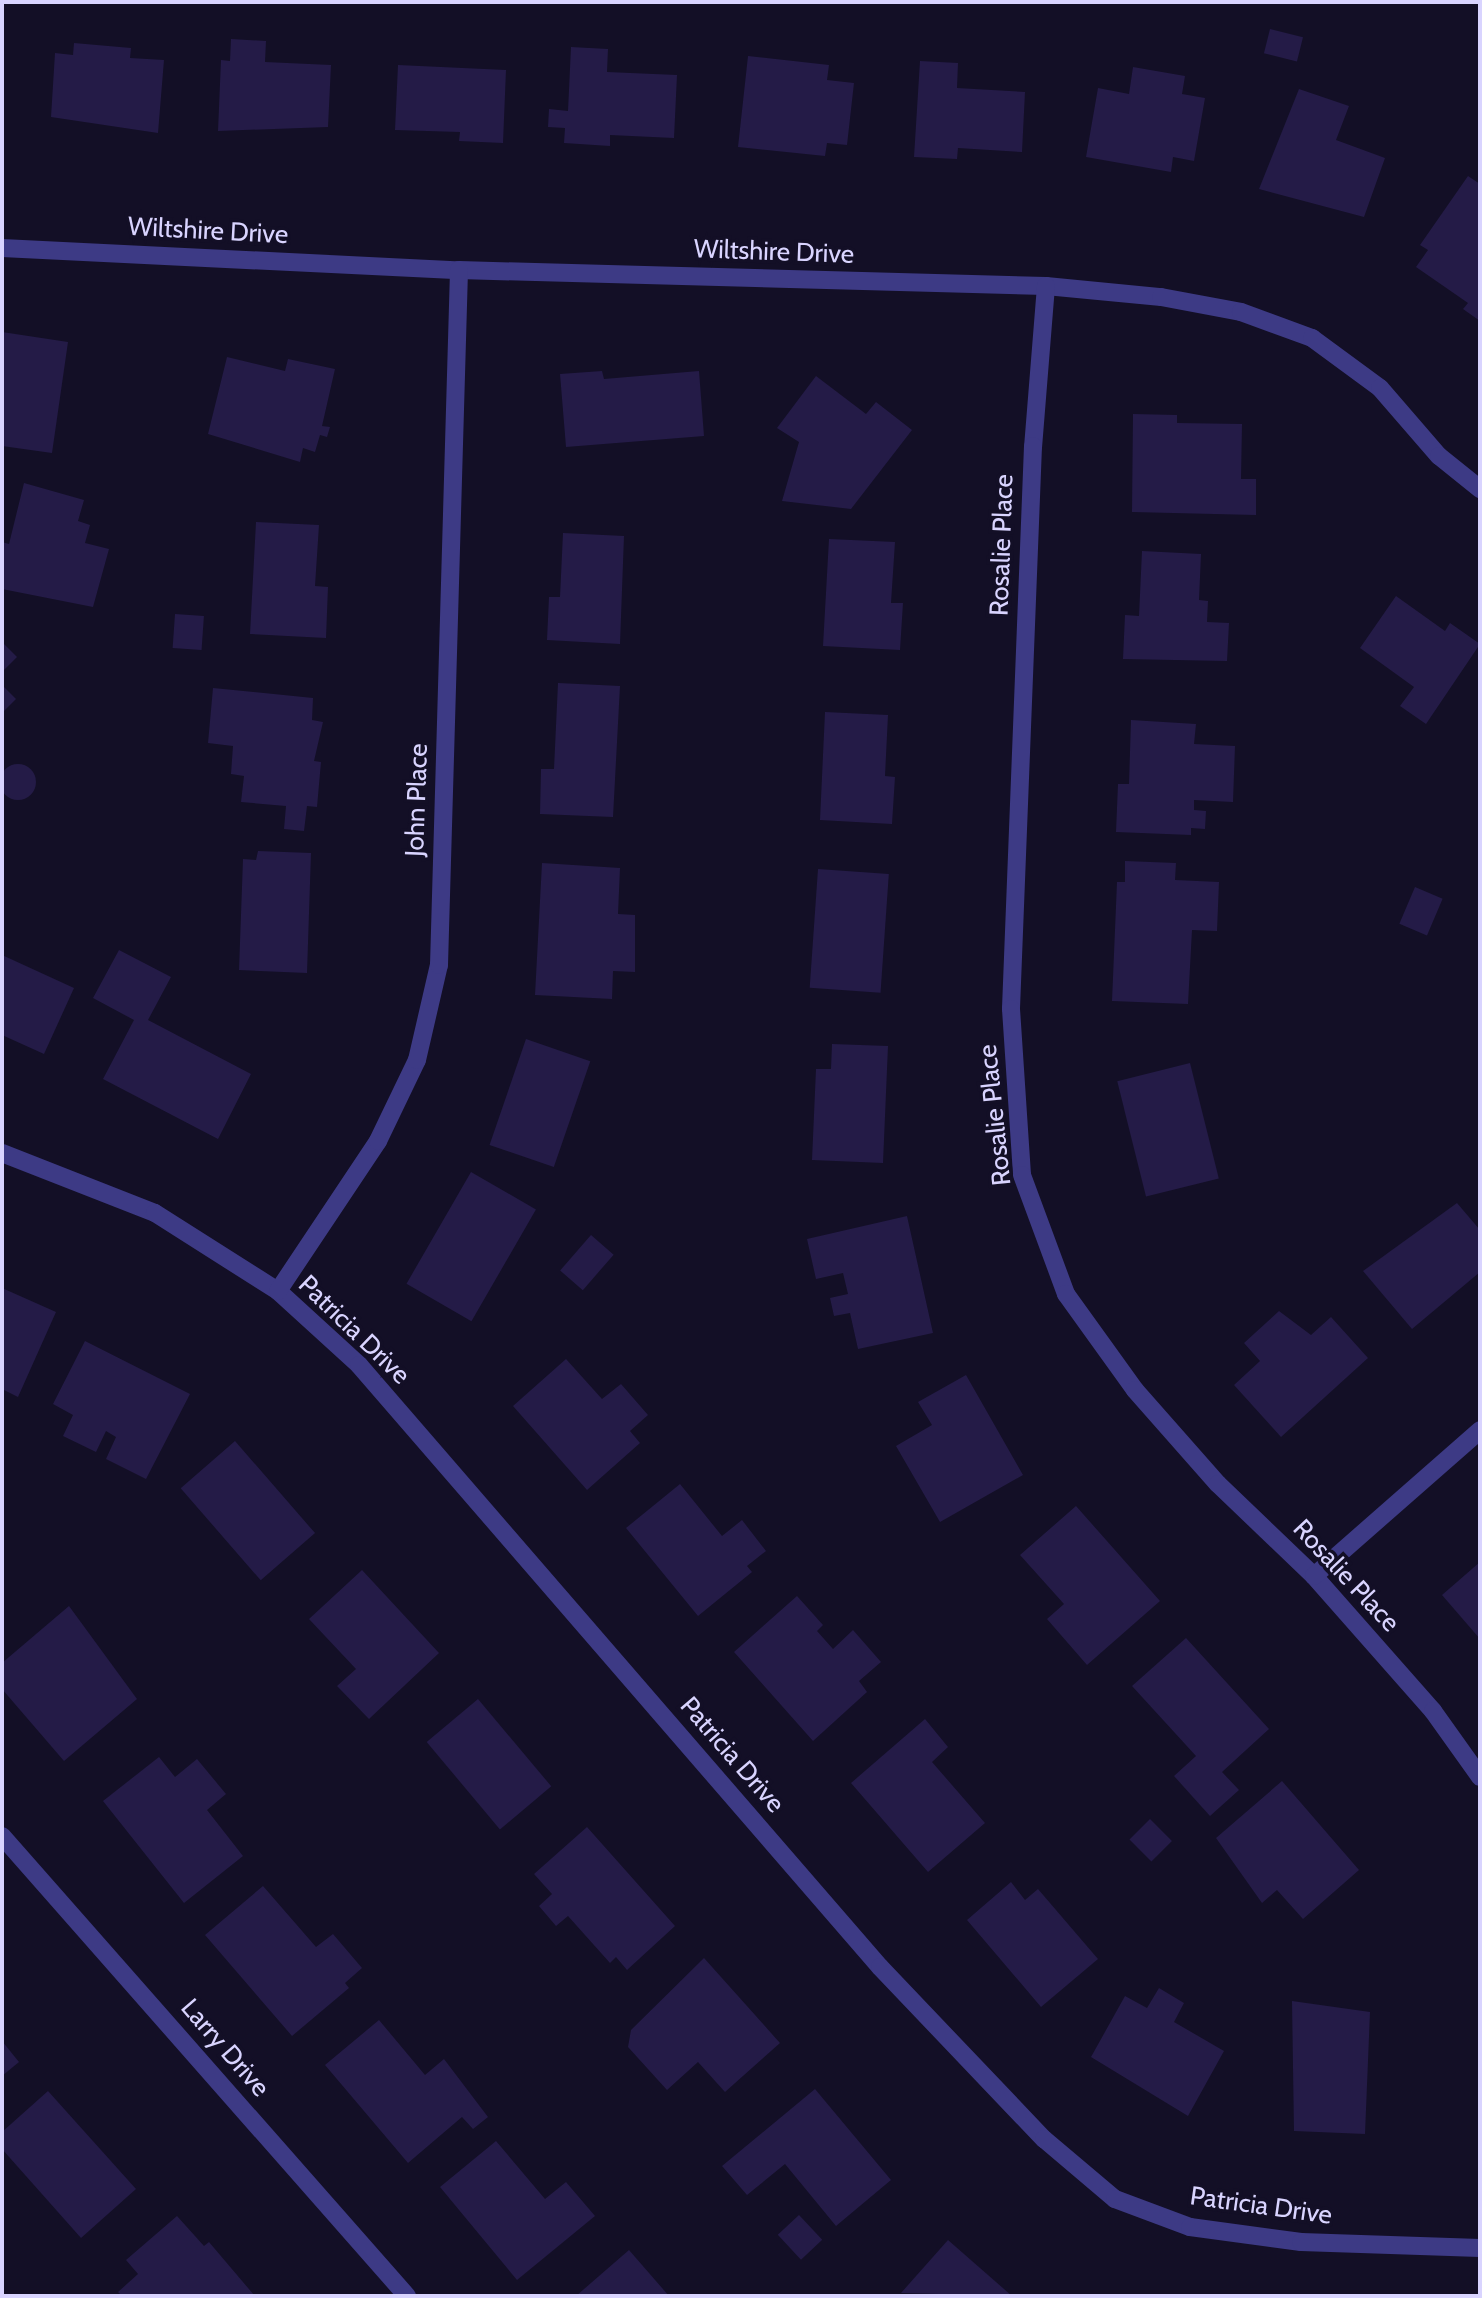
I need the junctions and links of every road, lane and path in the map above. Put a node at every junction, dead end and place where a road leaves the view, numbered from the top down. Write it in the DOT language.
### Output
graph roads {
  1 [pos="2,248"];
  2 [pos="458,270"];
  3 [pos="1046,286"];
  4 [pos="1480,489"];
  5 [pos="2,1153"];
  6 [pos="278,1291"];
  7 [pos="1480,1430"];
  8 [pos="1314,1576"];
  9 [pos="1480,1777"];
  10 [pos="2,1836"];
  11 [pos="1480,2248"];
  12 [pos="407,2296"];
  1 -- 2 [label="street, Wiltshire Drive"];
  2 -- 3 [label="street, Wiltshire Drive"];
  2 -- 6 [label="street, John Place"];
  3 -- 4 [label="street, Wiltshire Drive"];
  3 -- 8 [label="street, Rosalie Place"];
  5 -- 6 [label="street, Patricia Drive"];
  6 -- 11 [label="street, Patricia Drive"];
  7 -- 8 [label="street"];
  8 -- 9 [label="street, Rosalie Place"];
  10 -- 12 [label="street, Larry Drive"];
}
